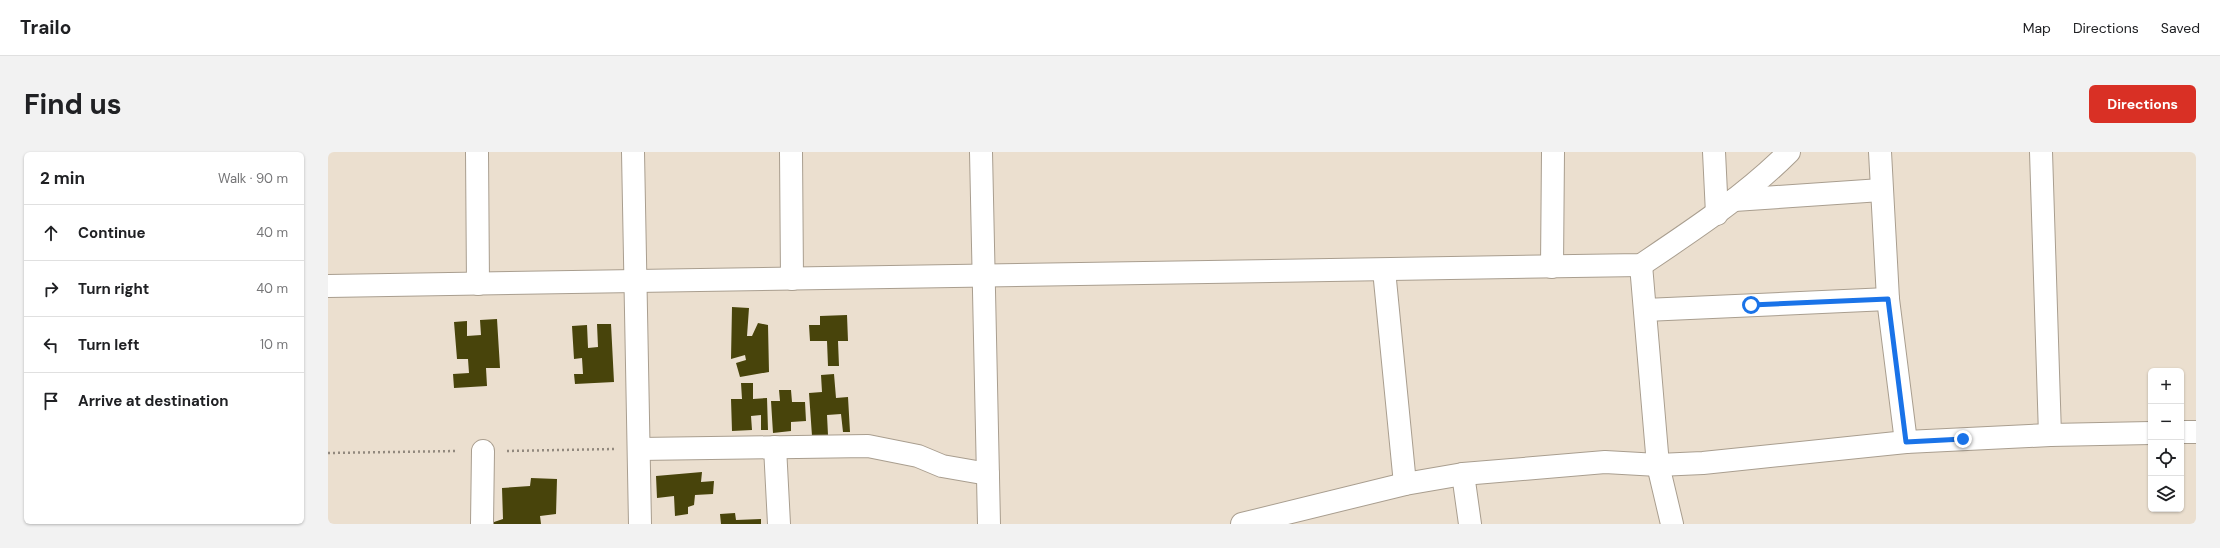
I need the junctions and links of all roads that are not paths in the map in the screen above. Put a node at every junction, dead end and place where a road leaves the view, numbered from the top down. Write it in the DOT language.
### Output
graph roads {
  1 [pos="477,152"];
  2 [pos="633,152"];
  3 [pos="791,152"];
  4 [pos="981,152"];
  5 [pos="1553,152"];
  6 [pos="1714,152"];
  7 [pos="1789,152"];
  8 [pos="1880,152"];
  9 [pos="2041,152"];
  10 [pos="1881,190"];
  11 [pos="1734,200"];
  12 [pos="1717,214"];
  13 [pos="1641,266"];
  14 [pos="1552,267"];
  15 [pos="1384,270"];
  16 [pos="984,276"];
  17 [pos="792,279"];
  18 [pos="636,281"];
  19 [pos="478,284"];
  20 [pos="328,286"];
  21 [pos="1888,299"];
  22 [pos="1645,310"];
  23 [pos="2184,432"];
  24 [pos="2196,432"];
  25 [pos="2148,433"];
  26 [pos="2050,435"];
  27 [pos="1906,442"];
  28 [pos="775,447"];
  29 [pos="639,449"];
  30 [pos="482,451"];
  31 [pos="1658,465"];
  32 [pos="988,474"];
  33 [pos="1463,474"];
  34 [pos="1405,484"];
  35 [pos="482,524"];
  36 [pos="640,524"];
  37 [pos="779,524"];
  38 [pos="989,524"];
  39 [pos="1242,524"];
  40 [pos="1245,524"];
  41 [pos="1470,524"];
  42 [pos="1672,524"];
  1 -- 19 [label="street"];
  2 -- 18 [label="street"];
  3 -- 17 [label="street"];
  4 -- 16 [label="street"];
  5 -- 14 [label="street"];
  6 -- 12 [label="street"];
  7 -- 11 [label="street"];
  8 -- 10 [label="street"];
  9 -- 26 [label="street"];
  10 -- 11 [label="street"];
  10 -- 21 [label="street"];
  11 -- 12 [label="street"];
  12 -- 13 [label="street"];
  13 -- 14 [label="street"];
  13 -- 22 [label="street"];
  14 -- 15 [label="street"];
  15 -- 16 [label="street"];
  15 -- 34 [label="street"];
  16 -- 17 [label="street"];
  16 -- 32 [label="street"];
  17 -- 18 [label="street"];
  18 -- 19 [label="street"];
  18 -- 29 [label="street"];
  19 -- 20 [label="street"];
  21 -- 22 [label="street"];
  21 -- 27 [label="street"];
  22 -- 31 [label="street"];
  23 -- 24 [label="street"];
  25 -- 26 [label="street"];
  26 -- 27 [label="street"];
  27 -- 31 [label="street"];
  28 -- 29 [label="street"];
  28 -- 32 [label="street"];
  28 -- 37 [label="street"];
  29 -- 36 [label="street"];
  30 -- 35 [label="street"];
  31 -- 33 [label="street"];
  31 -- 42 [label="street"];
  32 -- 38 [label="street"];
  33 -- 34 [label="street"];
  33 -- 41 [label="street"];
  34 -- 40 [label="street"];
  39 -- 40 [label="street"];
}
